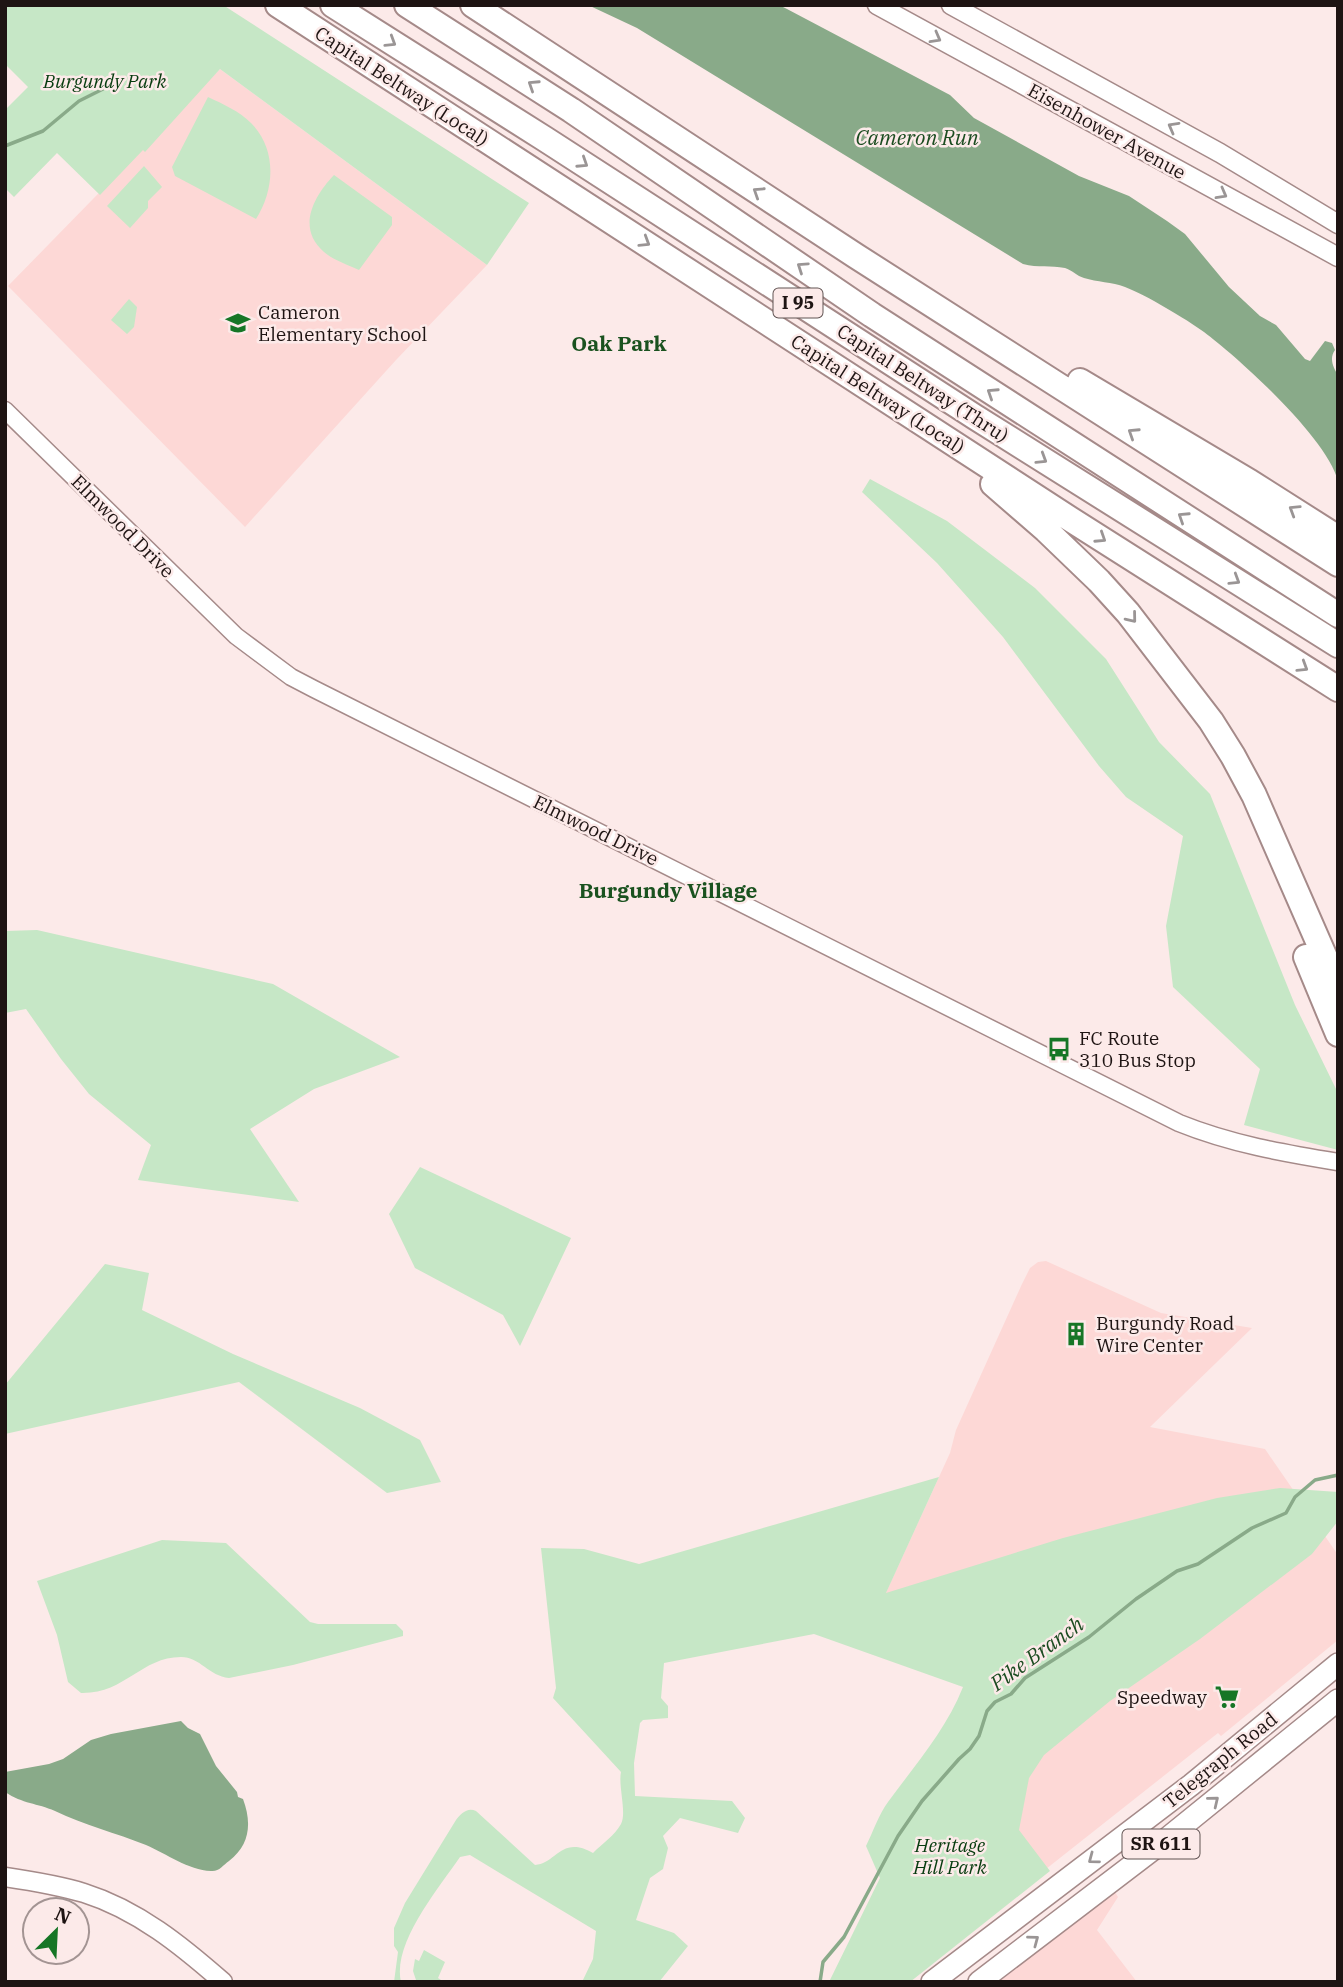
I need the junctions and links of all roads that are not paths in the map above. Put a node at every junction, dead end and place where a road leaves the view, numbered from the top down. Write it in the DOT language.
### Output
graph roads {
  1 [pos="278,5"];
  2 [pos="333,5"];
  3 [pos="407,5"];
  4 [pos="472,5"];
  5 [pos="877,5"];
  6 [pos="951,5"];
  7 [pos="1338,224"];
  8 [pos="856,256"];
  9 [pos="1338,257"];
  10 [pos="900,408"];
  11 [pos="5,410"];
  12 [pos="1338,538"];
  13 [pos="1338,564"];
  14 [pos="1338,615"];
  15 [pos="1338,645"];
  16 [pos="1338,689"];
  17 [pos="1328,986"];
  18 [pos="1338,1020"];
  19 [pos="1338,1034"];
  20 [pos="1338,1162"];
  21 [pos="1338,1664"];
  22 [pos="1338,1700"];
  23 [pos="5,1877"];
  24 [pos="223,1982"];
  25 [pos="932,1982"];
  26 [pos="979,1982"];
  1 -- 10 [label="highway, Capital Beltway (Local) / I 95, one-way"];
  2 -- 15 [label="highway, Capital Beltway (Thru) / I 95, one-way"];
  14 -- 3 [label="highway, Capital Beltway (Thru) / I 95, one-way"];
  8 -- 4 [label="highway, one-way"];
  5 -- 9 [label="main road, Eisenhower Avenue, one-way"];
  7 -- 6 [label="main road, Eisenhower Avenue, one-way"];
  12 -- 8 [label="highway, one-way"];
  13 -- 8 [label="highway, one-way"];
  10 -- 16 [label="highway, Capital Beltway (Local) / I 95, one-way"];
  10 -- 17 [label="highway, one-way"];
  11 -- 20 [label="street, Elmwood Drive"];
  17 -- 18 [label="highway"];
  17 -- 19 [label="highway"];
  21 -- 25 [label="main road, Telegraph Road / SR 611, one-way"];
  26 -- 22 [label="main road, Telegraph Road / SR 611, one-way"];
  23 -- 24 [label="main road"];
}
